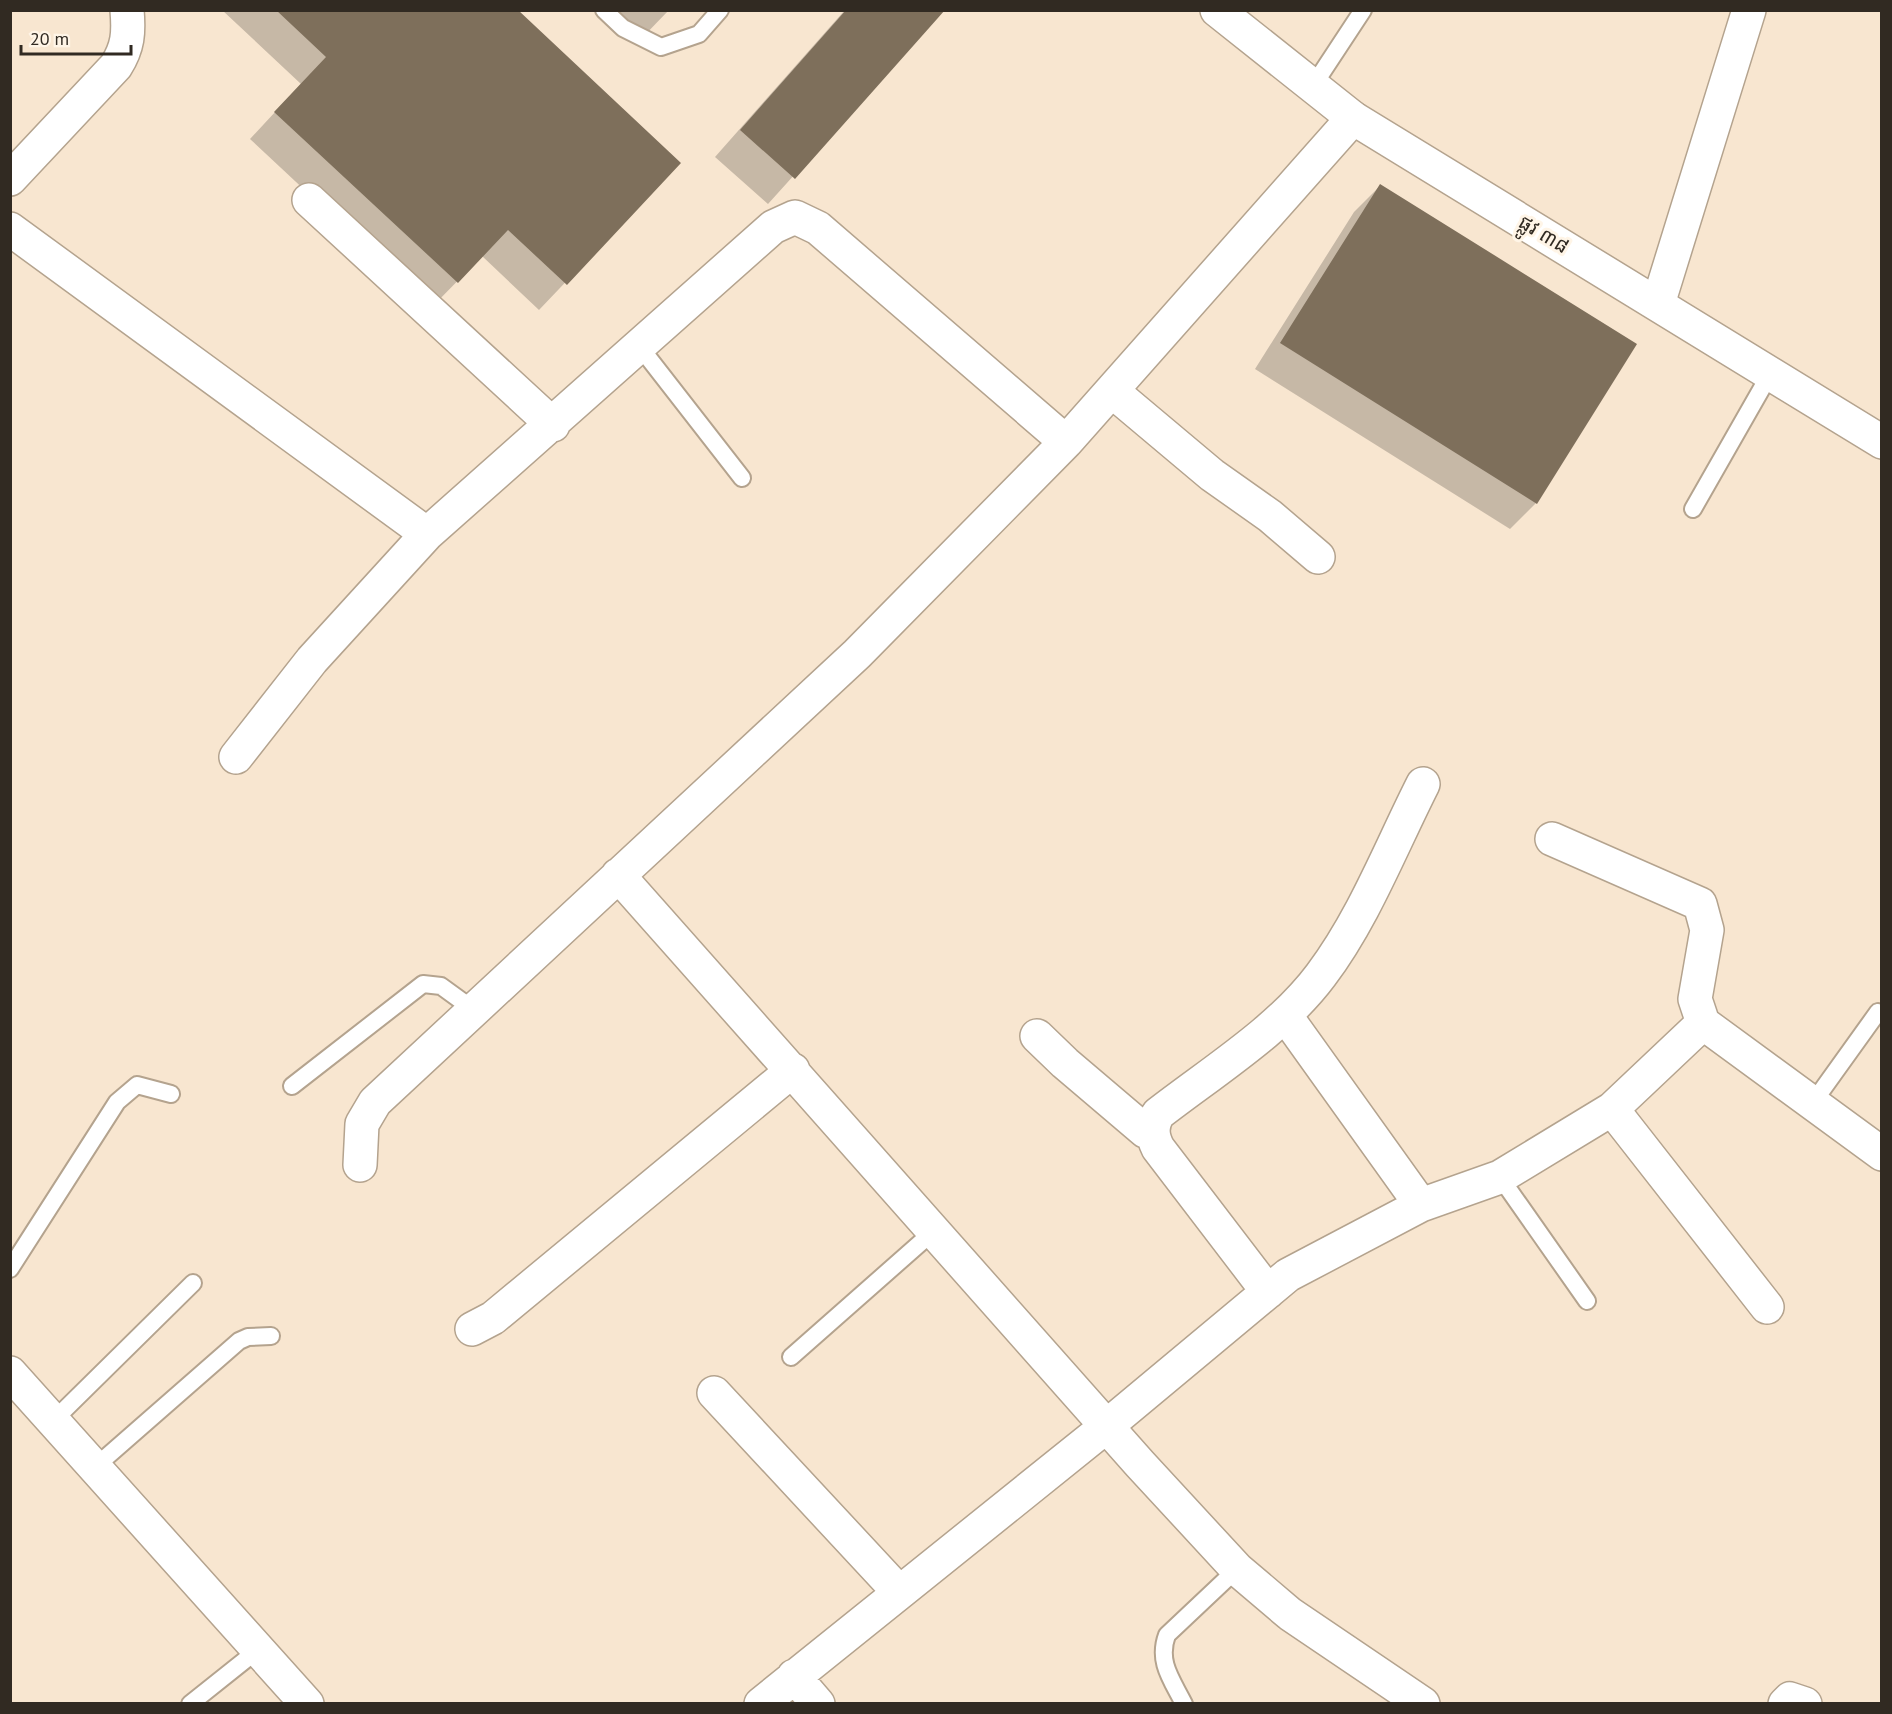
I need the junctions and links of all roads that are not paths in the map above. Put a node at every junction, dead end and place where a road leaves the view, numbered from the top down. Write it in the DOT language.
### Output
graph roads {
  1 [pos="127,10"];
  2 [pos="604,10"];
  3 [pos="720,10"];
  4 [pos="1217,10"];
  5 [pos="1363,10"];
  6 [pos="1749,10"];
  7 [pos="1313,86"];
  8 [pos="1353,118"];
  9 [pos="10,179"];
  10 [pos="309,200"];
  11 [pos="10,229"];
  12 [pos="1658,304"];
  13 [pos="640,347"];
  14 [pos="1770,374"];
  15 [pos="1112,391"];
  16 [pos="553,425"];
  17 [pos="1066,442"];
  18 [pos="1881,442"];
  19 [pos="742,478"];
  20 [pos="1693,509"];
  21 [pos="427,534"];
  22 [pos="1318,557"];
  23 [pos="236,757"];
  24 [pos="1423,784"];
  25 [pos="1552,838"];
  26 [pos="618,875"];
  27 [pos="474,1010"];
  28 [pos="1878,1012"];
  29 [pos="1285,1015"];
  30 [pos="1703,1023"];
  31 [pos="1037,1036"];
  32 [pos="793,1070"];
  33 [pos="292,1086"];
  34 [pos="171,1094"];
  35 [pos="1812,1104"];
  36 [pos="1612,1109"];
  37 [pos="1152,1129"];
  38 [pos="1881,1154"];
  39 [pos="360,1165"];
  40 [pos="1500,1177"];
  41 [pos="1421,1205"];
  42 [pos="935,1230"];
  43 [pos="10,1269"];
  44 [pos="193,1283"];
  45 [pos="1268,1292"];
  46 [pos="1587,1301"];
  47 [pos="1767,1307"];
  48 [pos="472,1329"];
  49 [pos="271,1336"];
  50 [pos="791,1357"];
  51 [pos="10,1372"];
  52 [pos="714,1393"];
  53 [pos="54,1420"];
  54 [pos="1108,1425"];
  55 [pos="95,1467"];
  56 [pos="1238,1569"];
  57 [pos="899,1592"];
  58 [pos="259,1649"];
  59 [pos="794,1676"];
  60 [pos="190,1704"];
  61 [pos="307,1704"];
  62 [pos="761,1704"];
  63 [pos="818,1704"];
  64 [pos="1184,1704"];
  65 [pos="1423,1704"];
  66 [pos="1785,1704"];
  67 [pos="1806,1704"];
  1 -- 9 [label="street"];
  2 -- 3 [label="lane"];
  4 -- 7 [label="street, ផ្លូវ ៣៨"];
  5 -- 7 [label="lane"];
  6 -- 12 [label="street"];
  7 -- 8 [label="street, ផ្លូវ ៣៨"];
  8 -- 12 [label="street, ផ្លូវ ៣៨"];
  8 -- 15 [label="street"];
  10 -- 16 [label="street"];
  11 -- 21 [label="street"];
  12 -- 14 [label="street, ផ្លូវ ៣៨"];
  13 -- 16 [label="street"];
  13 -- 17 [label="street"];
  13 -- 19 [label="lane"];
  14 -- 18 [label="street, ផ្លូវ ៣៨"];
  14 -- 20 [label="lane"];
  15 -- 17 [label="street"];
  15 -- 22 [label="street"];
  16 -- 21 [label="street"];
  17 -- 26 [label="street"];
  21 -- 23 [label="street"];
  24 -- 29 [label="street"];
  25 -- 30 [label="street"];
  26 -- 27 [label="street"];
  26 -- 32 [label="street"];
  27 -- 33 [label="lane"];
  27 -- 39 [label="street"];
  28 -- 35 [label="lane"];
  29 -- 37 [label="street"];
  29 -- 41 [label="street"];
  30 -- 35 [label="street"];
  30 -- 36 [label="street"];
  31 -- 37 [label="street"];
  32 -- 42 [label="street"];
  32 -- 48 [label="street"];
  34 -- 43 [label="lane"];
  35 -- 38 [label="street"];
  36 -- 40 [label="street"];
  36 -- 47 [label="street"];
  37 -- 45 [label="street"];
  40 -- 41 [label="street"];
  40 -- 46 [label="lane"];
  41 -- 45 [label="street"];
  42 -- 50 [label="lane"];
  42 -- 54 [label="street"];
  44 -- 53 [label="lane"];
  45 -- 54 [label="street"];
  49 -- 55 [label="lane"];
  51 -- 53 [label="street"];
  52 -- 57 [label="street"];
  53 -- 55 [label="street"];
  54 -- 56 [label="street"];
  54 -- 57 [label="street"];
  55 -- 58 [label="street"];
  56 -- 64 [label="lane"];
  56 -- 65 [label="street"];
  57 -- 59 [label="street"];
  58 -- 60 [label="lane"];
  58 -- 61 [label="street"];
  59 -- 62 [label="street"];
  59 -- 63 [label="street"];
  66 -- 67 [label="street"];
}
